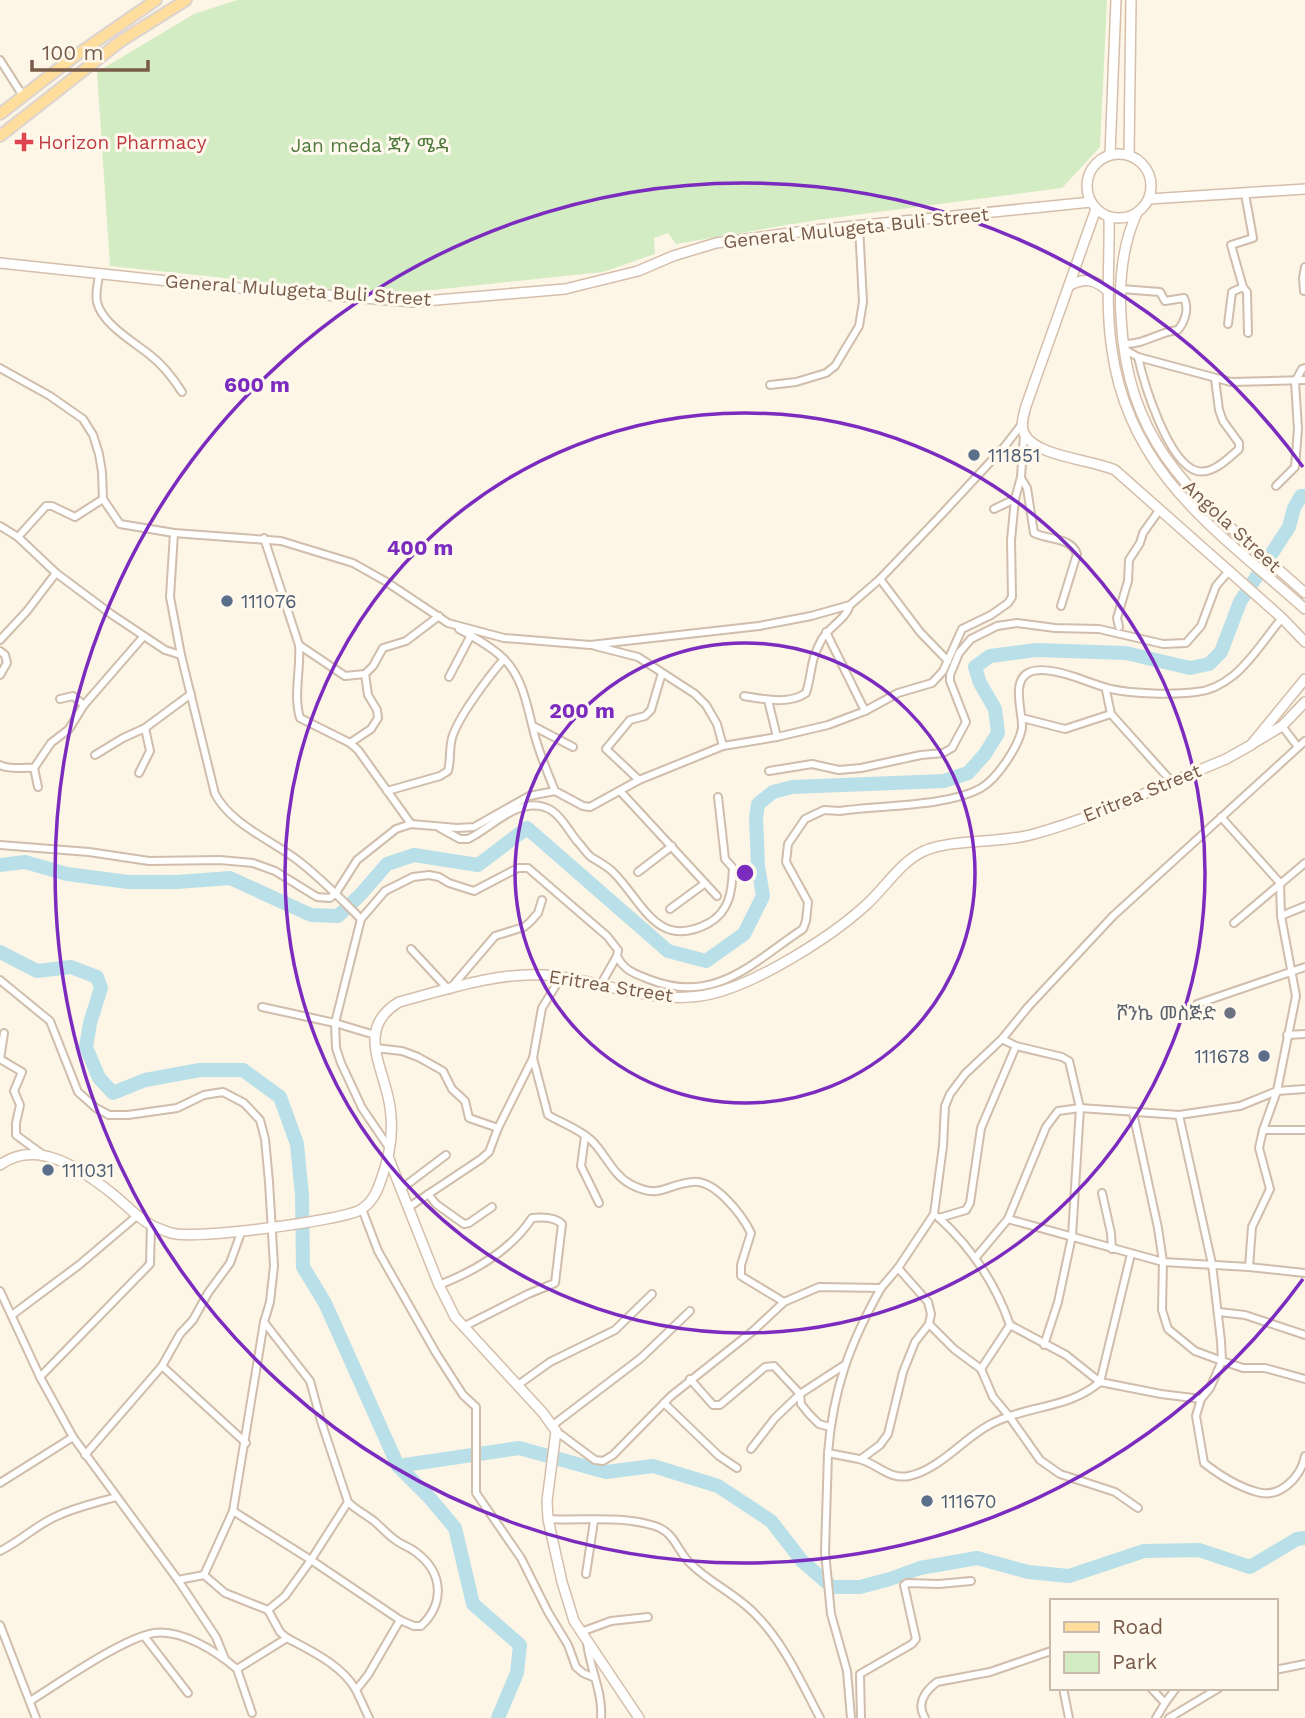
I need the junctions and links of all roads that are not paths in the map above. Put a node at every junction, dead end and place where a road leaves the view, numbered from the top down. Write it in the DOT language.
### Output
graph roads {
  1 [pos="156,0"];
  2 [pos="186,0"];
  3 [pos="1116,0"];
  4 [pos="1131,0"];
  5 [pos="1130,55"];
  6 [pos="1114,56"];
  7 [pos="0,60"];
  8 [pos="23,96"];
  9 [pos="3,111"];
  10 [pos="17,122"];
  11 [pos="0,136"];
  12 [pos="1110,155"];
  13 [pos="1129,155"];
  14 [pos="1305,190"];
  15 [pos="1245,194"];
  16 [pos="1149,199"];
  17 [pos="1094,205"];
  18 [pos="1137,213"];
  19 [pos="1109,217"];
  20 [pos="859,226"];
  21 [pos="0,262"];
  22 [pos="1305,267"];
  23 [pos="99,275"];
  24 [pos="1070,285"];
  25 [pos="1243,287"];
  26 [pos="1121,289"];
  27 [pos="1304,291"];
  28 [pos="1109,292"];
  29 [pos="1228,324"];
  30 [pos="1248,333"];
  31 [pos="1122,346"];
  32 [pos="1138,357"];
  33 [pos="0,368"];
  34 [pos="1305,368"];
  35 [pos="1122,373"];
  36 [pos="1215,379"];
  37 [pos="1305,380"];
  38 [pos="1295,382"];
  39 [pos="770,385"];
  40 [pos="182,392"];
  41 [pos="1021,424"];
  42 [pos="1301,430"];
  43 [pos="1024,435"];
  44 [pos="1021,477"];
  45 [pos="1276,486"];
  46 [pos="103,499"];
  47 [pos="1015,499"];
  48 [pos="994,509"];
  49 [pos="1160,509"];
  50 [pos="0,526"];
  51 [pos="174,533"];
  52 [pos="18,537"];
  53 [pos="264,538"];
  54 [pos="1228,572"];
  55 [pos="56,573"];
  56 [pos="880,579"];
  57 [pos="1305,593"];
  58 [pos="850,605"];
  59 [pos="1061,606"];
  60 [pos="1305,609"];
  61 [pos="439,616"];
  62 [pos="1282,618"];
  63 [pos="448,622"];
  64 [pos="1119,627"];
  65 [pos="827,632"];
  66 [pos="471,635"];
  67 [pos="143,636"];
  68 [pos="0,640"];
  69 [pos="1305,642"];
  70 [pos="299,645"];
  71 [pos="590,645"];
  72 [pos="0,651"];
  73 [pos="181,655"];
  74 [pos="504,659"];
  75 [pos="948,661"];
  76 [pos="662,673"];
  77 [pos="365,674"];
  78 [pos="0,675"];
  79 [pos="449,677"];
  80 [pos="1305,678"];
  81 [pos="1106,690"];
  82 [pos="191,694"];
  83 [pos="744,696"];
  84 [pos="60,699"];
  85 [pos="768,699"];
  86 [pos="1305,702"];
  87 [pos="84,705"];
  88 [pos="864,711"];
  89 [pos="1111,714"];
  90 [pos="1022,718"];
  91 [pos="533,726"];
  92 [pos="1282,726"];
  93 [pos="145,728"];
  94 [pos="777,737"];
  95 [pos="1305,741"];
  96 [pos="350,743"];
  97 [pos="1251,745"];
  98 [pos="723,746"];
  99 [pos="573,747"];
  100 [pos="1298,747"];
  101 [pos="95,755"];
  102 [pos="0,765"];
  103 [pos="34,768"];
  104 [pos="769,771"];
  105 [pos="139,773"];
  106 [pos="639,780"];
  107 [pos="1172,782"];
  108 [pos="38,787"];
  109 [pos="387,791"];
  110 [pos="555,791"];
  111 [pos="621,791"];
  112 [pos="718,797"];
  113 [pos="1222,817"];
  114 [pos="411,824"];
  115 [pos="436,826"];
  116 [pos="0,845"];
  117 [pos="672,846"];
  118 [pos="1305,863"];
  119 [pos="638,872"];
  120 [pos="1280,883"];
  121 [pos="704,884"];
  122 [pos="337,893"];
  123 [pos="717,896"];
  124 [pos="542,900"];
  125 [pos="1305,906"];
  126 [pos="670,909"];
  127 [pos="1281,916"];
  128 [pos="359,917"];
  129 [pos="1234,923"];
  130 [pos="411,949"];
  131 [pos="617,956"];
  132 [pos="622,965"];
  133 [pos="611,967"];
  134 [pos="1305,967"];
  135 [pos="1293,972"];
  136 [pos="561,977"];
  137 [pos="0,980"];
  138 [pos="601,984"];
  139 [pos="449,990"];
  140 [pos="1197,1004"];
  141 [pos="262,1007"];
  142 [pos="335,1023"];
  143 [pos="4,1033"];
  144 [pos="1305,1034"];
  145 [pos="374,1035"];
  146 [pos="1287,1035"];
  147 [pos="1002,1040"];
  148 [pos="1016,1046"];
  149 [pos="375,1048"];
  150 [pos="533,1058"];
  151 [pos="1305,1089"];
  152 [pos="1277,1091"];
  153 [pos="1080,1108"];
  154 [pos="1133,1113"];
  155 [pos="1179,1115"];
  156 [pos="498,1128"];
  157 [pos="1262,1130"];
  158 [pos="1305,1130"];
  159 [pos="585,1136"];
  160 [pos="390,1155"];
  161 [pos="446,1155"];
  162 [pos="44,1156"];
  163 [pos="0,1166"];
  164 [pos="401,1189"];
  165 [pos="1102,1193"];
  166 [pos="428,1194"];
  167 [pos="600,1203"];
  168 [pos="409,1207"];
  169 [pos="492,1207"];
  170 [pos="362,1209"];
  171 [pos="138,1215"];
  172 [pos="936,1216"];
  173 [pos="1008,1219"];
  174 [pos="151,1225"];
  175 [pos="272,1226"];
  176 [pos="242,1230"];
  177 [pos="1072,1236"];
  178 [pos="1112,1249"];
  179 [pos="1131,1254"];
  180 [pos="976,1256"];
  181 [pos="1163,1262"];
  182 [pos="1212,1264"];
  183 [pos="1249,1267"];
  184 [pos="898,1268"];
  185 [pos="1305,1273"];
  186 [pos="439,1285"];
  187 [pos="881,1288"];
  188 [pos="0,1291"];
  189 [pos="652,1293"];
  190 [pos="785,1303"];
  191 [pos="690,1311"];
  192 [pos="1219,1312"];
  193 [pos="12,1315"];
  194 [pos="264,1322"];
  195 [pos="929,1324"];
  196 [pos="1010,1325"];
  197 [pos="463,1327"];
  198 [pos="1305,1335"];
  199 [pos="1044,1345"];
  200 [pos="1222,1361"];
  201 [pos="162,1366"];
  202 [pos="843,1366"];
  203 [pos="981,1369"];
  204 [pos="40,1377"];
  205 [pos="690,1379"];
  206 [pos="1305,1379"];
  207 [pos="1100,1382"];
  208 [pos="518,1385"];
  209 [pos="800,1394"];
  210 [pos="1201,1399"];
  211 [pos="664,1403"];
  212 [pos="1009,1416"];
  213 [pos="830,1427"];
  214 [pos="555,1428"];
  215 [pos="73,1437"];
  216 [pos="246,1443"];
  217 [pos="751,1449"];
  218 [pos="828,1453"];
  219 [pos="85,1455"];
  220 [pos="1305,1456"];
  221 [pos="861,1460"];
  222 [pos="737,1468"];
  223 [pos="0,1483"];
  224 [pos="116,1497"];
  225 [pos="348,1502"];
  226 [pos="1138,1508"];
  227 [pos="233,1511"];
  228 [pos="548,1520"];
  229 [pos="594,1521"];
  230 [pos="0,1551"];
  231 [pos="311,1560"];
  232 [pos="586,1574"];
  233 [pos="204,1575"];
  234 [pos="178,1580"];
  235 [pos="971,1581"];
  236 [pos="268,1610"];
  237 [pos="648,1617"];
  238 [pos="400,1620"];
  239 [pos="0,1625"];
  240 [pos="581,1632"];
  241 [pos="144,1636"];
  242 [pos="287,1639"];
  243 [pos="587,1643"];
  244 [pos="1050,1651"];
  245 [pos="225,1659"];
  246 [pos="1305,1664"];
  247 [pos="237,1669"];
  248 [pos="1277,1670"];
  249 [pos="595,1678"];
  250 [pos="356,1690"];
  251 [pos="1063,1690"];
  252 [pos="1153,1690"];
  253 [pos="1175,1690"];
  254 [pos="1216,1690"];
  255 [pos="188,1693"];
  256 [pos="30,1701"];
  257 [pos="1165,1703"];
  258 [pos="252,1713"];
  259 [pos="36,1718"];
  260 [pos="369,1718"];
  261 [pos="601,1718"];
  262 [pos="639,1718"];
  263 [pos="820,1718"];
  264 [pos="851,1718"];
  265 [pos="860,1718"];
  266 [pos="925,1718"];
  267 [pos="1069,1718"];
  268 [pos="1156,1718"];
  269 [pos="1169,1718"];
  1 -- 8 [label="main road"];
  2 -- 10 [label="main road"];
  3 -- 6 [label="main road"];
  4 -- 5 [label="main road"];
  5 -- 6 [label="main road"];
  5 -- 13 [label="main road"];
  6 -- 12 [label="main road"];
  7 -- 8 [label="street"];
  8 -- 9 [label="main road"];
  9 -- 10 [label="main road"];
  10 -- 11 [label="main road"];
  12 -- 13 [label="main road"];
  12 -- 17 [label="main road"];
  13 -- 16 [label="main road"];
  14 -- 15 [label="main road"];
  15 -- 16 [label="main road"];
  15 -- 25 [label="street"];
  16 -- 18 [label="main road"];
  17 -- 19 [label="main road"];
  17 -- 20 [label="main road, General Mulugeta Buli Street"];
  17 -- 24 [label="main road"];
  18 -- 19 [label="main road"];
  18 -- 26 [label="main road, Angola Street"];
  19 -- 28 [label="main road"];
  20 -- 23 [label="main road, General Mulugeta Buli Street"];
  20 -- 39 [label="street"];
  21 -- 23 [label="main road, General Mulugeta Buli Street"];
  22 -- 27 [label="street"];
  23 -- 40 [label="street"];
  24 -- 28 [label="main road"];
  24 -- 41 [label="main road"];
  25 -- 29 [label="street"];
  25 -- 30 [label="street"];
  26 -- 31 [label="main road, Angola Street"];
  26 -- 31 [label="street"];
  28 -- 35 [label="main road"];
  31 -- 32 [label="street"];
  31 -- 35 [label="main road, Angola Street"];
  32 -- 36 [label="street"];
  32 -- 36 [label="street"];
  33 -- 46 [label="street"];
  34 -- 38 [label="street"];
  35 -- 57 [label="main road, Angola Street"];
  35 -- 60 [label="main road"];
  36 -- 38 [label="street"];
  37 -- 38 [label="street"];
  38 -- 42 [label="street"];
  41 -- 43 [label="main road"];
  41 -- 56 [label="street"];
  42 -- 45 [label="street"];
  43 -- 44 [label="street"];
  43 -- 49 [label="main road"];
  44 -- 47 [label="street"];
  44 -- 59 [label="street"];
  46 -- 51 [label="street"];
  46 -- 52 [label="street"];
  47 -- 48 [label="street"];
  47 -- 75 [label="street"];
  49 -- 54 [label="main road"];
  49 -- 64 [label="street"];
  50 -- 52 [label="street"];
  51 -- 53 [label="street"];
  51 -- 73 [label="street"];
  52 -- 55 [label="street"];
  53 -- 61 [label="street"];
  53 -- 70 [label="street"];
  54 -- 62 [label="main road"];
  54 -- 104 [label="street"];
  55 -- 67 [label="street"];
  55 -- 68 [label="street"];
  56 -- 58 [label="street"];
  56 -- 75 [label="street"];
  58 -- 65 [label="street"];
  58 -- 71 [label="street"];
  61 -- 63 [label="street"];
  61 -- 77 [label="street"];
  62 -- 69 [label="main road"];
  62 -- 90 [label="street"];
  63 -- 66 [label="street"];
  63 -- 71 [label="street"];
  65 -- 85 [label="street"];
  65 -- 88 [label="street"];
  66 -- 74 [label="street"];
  66 -- 79 [label="street"];
  67 -- 73 [label="street"];
  67 -- 87 [label="street"];
  70 -- 77 [label="street"];
  70 -- 96 [label="street"];
  71 -- 76 [label="street"];
  72 -- 78 [label="street"];
  73 -- 82 [label="street"];
  74 -- 91 [label="street"];
  74 -- 109 [label="street"];
  75 -- 88 [label="street"];
  76 -- 98 [label="street"];
  76 -- 106 [label="street"];
  77 -- 96 [label="street"];
  80 -- 97 [label="main road, Eritrea Street"];
  81 -- 89 [label="street"];
  82 -- 93 [label="street"];
  82 -- 122 [label="street"];
  83 -- 85 [label="street"];
  84 -- 87 [label="street"];
  85 -- 94 [label="street"];
  86 -- 92 [label="main road"];
  87 -- 103 [label="street"];
  88 -- 94 [label="street"];
  89 -- 90 [label="street"];
  89 -- 107 [label="street"];
  90 -- 132 [label="street"];
  91 -- 99 [label="street"];
  91 -- 110 [label="street"];
  92 -- 97 [label="main road"];
  92 -- 100 [label="street"];
  93 -- 101 [label="street"];
  93 -- 105 [label="street"];
  94 -- 98 [label="street"];
  95 -- 100 [label="street"];
  96 -- 109 [label="street"];
  97 -- 107 [label="main road, Eritrea Street"];
  98 -- 106 [label="street"];
  100 -- 113 [label="street"];
  102 -- 103 [label="street"];
  103 -- 108 [label="street"];
  106 -- 111 [label="street"];
  107 -- 138 [label="main road, Eritrea Street"];
  109 -- 114 [label="street"];
  110 -- 111 [label="street"];
  110 -- 115 [label="street"];
  111 -- 117 [label="street"];
  112 -- 115 [label="street"];
  113 -- 120 [label="street"];
  113 -- 147 [label="street"];
  114 -- 115 [label="street"];
  114 -- 122 [label="street"];
  116 -- 122 [label="street"];
  117 -- 119 [label="street"];
  117 -- 121 [label="street"];
  118 -- 120 [label="street"];
  120 -- 127 [label="street"];
  120 -- 129 [label="street"];
  121 -- 123 [label="street"];
  121 -- 126 [label="street"];
  122 -- 128 [label="street"];
  124 -- 139 [label="street"];
  125 -- 127 [label="street"];
  127 -- 135 [label="street"];
  128 -- 131 [label="street"];
  128 -- 142 [label="street"];
  130 -- 139 [label="street"];
  131 -- 132 [label="street"];
  131 -- 133 [label="street"];
  132 -- 133 [label="street"];
  133 -- 138 [label="street"];
  134 -- 135 [label="street"];
  135 -- 140 [label="street"];
  135 -- 146 [label="street"];
  136 -- 138 [label="main road, Eritrea Street"];
  136 -- 139 [label="main road, Eritrea Street"];
  136 -- 150 [label="street"];
  137 -- 175 [label="street"];
  139 -- 145 [label="main road, Eritrea Street"];
  141 -- 142 [label="street"];
  142 -- 145 [label="street"];
  142 -- 160 [label="street"];
  143 -- 162 [label="street"];
  144 -- 146 [label="street"];
  145 -- 149 [label="main road"];
  146 -- 152 [label="street"];
  147 -- 148 [label="street"];
  147 -- 172 [label="street"];
  148 -- 153 [label="street"];
  148 -- 172 [label="street"];
  149 -- 156 [label="street"];
  149 -- 160 [label="main road"];
  150 -- 156 [label="street"];
  150 -- 159 [label="street"];
  151 -- 152 [label="street"];
  152 -- 155 [label="street"];
  152 -- 157 [label="street"];
  153 -- 154 [label="street"];
  153 -- 173 [label="street"];
  153 -- 177 [label="street"];
  154 -- 155 [label="street"];
  154 -- 181 [label="street"];
  155 -- 182 [label="street"];
  156 -- 166 [label="street"];
  157 -- 158 [label="street"];
  157 -- 183 [label="street"];
  159 -- 167 [label="street"];
  159 -- 190 [label="street"];
  160 -- 164 [label="main road"];
  160 -- 170 [label="main road"];
  161 -- 164 [label="street"];
  162 -- 163 [label="main road"];
  162 -- 171 [label="main road"];
  164 -- 168 [label="main road"];
  165 -- 178 [label="street"];
  166 -- 168 [label="street"];
  166 -- 169 [label="street"];
  168 -- 186 [label="main road"];
  170 -- 175 [label="main road"];
  170 -- 249 [label="street"];
  171 -- 174 [label="main road"];
  171 -- 193 [label="street"];
  172 -- 180 [label="street"];
  172 -- 184 [label="street"];
  173 -- 177 [label="street"];
  173 -- 180 [label="street"];
  174 -- 176 [label="main road"];
  174 -- 204 [label="street"];
  175 -- 176 [label="main road"];
  175 -- 194 [label="street"];
  176 -- 201 [label="street"];
  177 -- 178 [label="street"];
  177 -- 199 [label="street"];
  178 -- 179 [label="street"];
  179 -- 181 [label="street"];
  179 -- 207 [label="street"];
  180 -- 196 [label="street"];
  181 -- 182 [label="street"];
  181 -- 200 [label="street"];
  182 -- 183 [label="street"];
  182 -- 192 [label="street"];
  183 -- 185 [label="street"];
  184 -- 187 [label="street"];
  184 -- 195 [label="street"];
  186 -- 197 [label="main road"];
  186 -- 197 [label="street"];
  187 -- 190 [label="street"];
  187 -- 202 [label="street"];
  188 -- 193 [label="street"];
  189 -- 208 [label="street"];
  190 -- 205 [label="street"];
  191 -- 214 [label="street"];
  192 -- 198 [label="street"];
  192 -- 200 [label="street"];
  193 -- 204 [label="street"];
  194 -- 216 [label="street"];
  194 -- 225 [label="street"];
  195 -- 203 [label="street"];
  195 -- 221 [label="street"];
  196 -- 199 [label="street"];
  196 -- 203 [label="street"];
  197 -- 208 [label="main road"];
  199 -- 207 [label="street"];
  200 -- 206 [label="street"];
  200 -- 210 [label="street"];
  201 -- 216 [label="street"];
  201 -- 219 [label="street"];
  202 -- 209 [label="street"];
  202 -- 213 [label="street"];
  203 -- 212 [label="street"];
  204 -- 215 [label="street"];
  205 -- 209 [label="street"];
  205 -- 211 [label="street"];
  207 -- 210 [label="street"];
  207 -- 212 [label="street"];
  208 -- 214 [label="main road"];
  209 -- 213 [label="street"];
  209 -- 217 [label="street"];
  210 -- 220 [label="street"];
  211 -- 214 [label="street"];
  211 -- 222 [label="street"];
  212 -- 221 [label="street"];
  212 -- 226 [label="street"];
  213 -- 218 [label="street"];
  214 -- 228 [label="main road"];
  215 -- 219 [label="street"];
  215 -- 223 [label="street"];
  216 -- 227 [label="street"];
  218 -- 221 [label="street"];
  218 -- 264 [label="street"];
  219 -- 224 [label="street"];
  224 -- 230 [label="street"];
  224 -- 234 [label="street"];
  225 -- 231 [label="street"];
  225 -- 238 [label="street"];
  227 -- 231 [label="street"];
  227 -- 233 [label="street"];
  228 -- 229 [label="street"];
  228 -- 240 [label="main road"];
  229 -- 232 [label="street"];
  229 -- 263 [label="street"];
  231 -- 236 [label="street"];
  231 -- 238 [label="street"];
  233 -- 234 [label="street"];
  233 -- 236 [label="street"];
  234 -- 245 [label="street"];
  235 -- 265 [label="street"];
  236 -- 242 [label="street"];
  237 -- 240 [label="street"];
  238 -- 250 [label="street"];
  239 -- 256 [label="street"];
  240 -- 243 [label="main road"];
  241 -- 245 [label="street"];
  241 -- 255 [label="street"];
  241 -- 256 [label="street"];
  242 -- 247 [label="street"];
  242 -- 250 [label="street"];
  243 -- 249 [label="street"];
  243 -- 262 [label="main road"];
  244 -- 266 [label="street"];
  245 -- 247 [label="street"];
  246 -- 248 [label="street"];
  247 -- 258 [label="street"];
  249 -- 261 [label="street"];
  250 -- 260 [label="street"];
  251 -- 267 [label="street"];
  252 -- 257 [label="street"];
  253 -- 257 [label="street"];
  254 -- 269 [label="street"];
  256 -- 259 [label="street"];
  257 -- 268 [label="street"];
}
